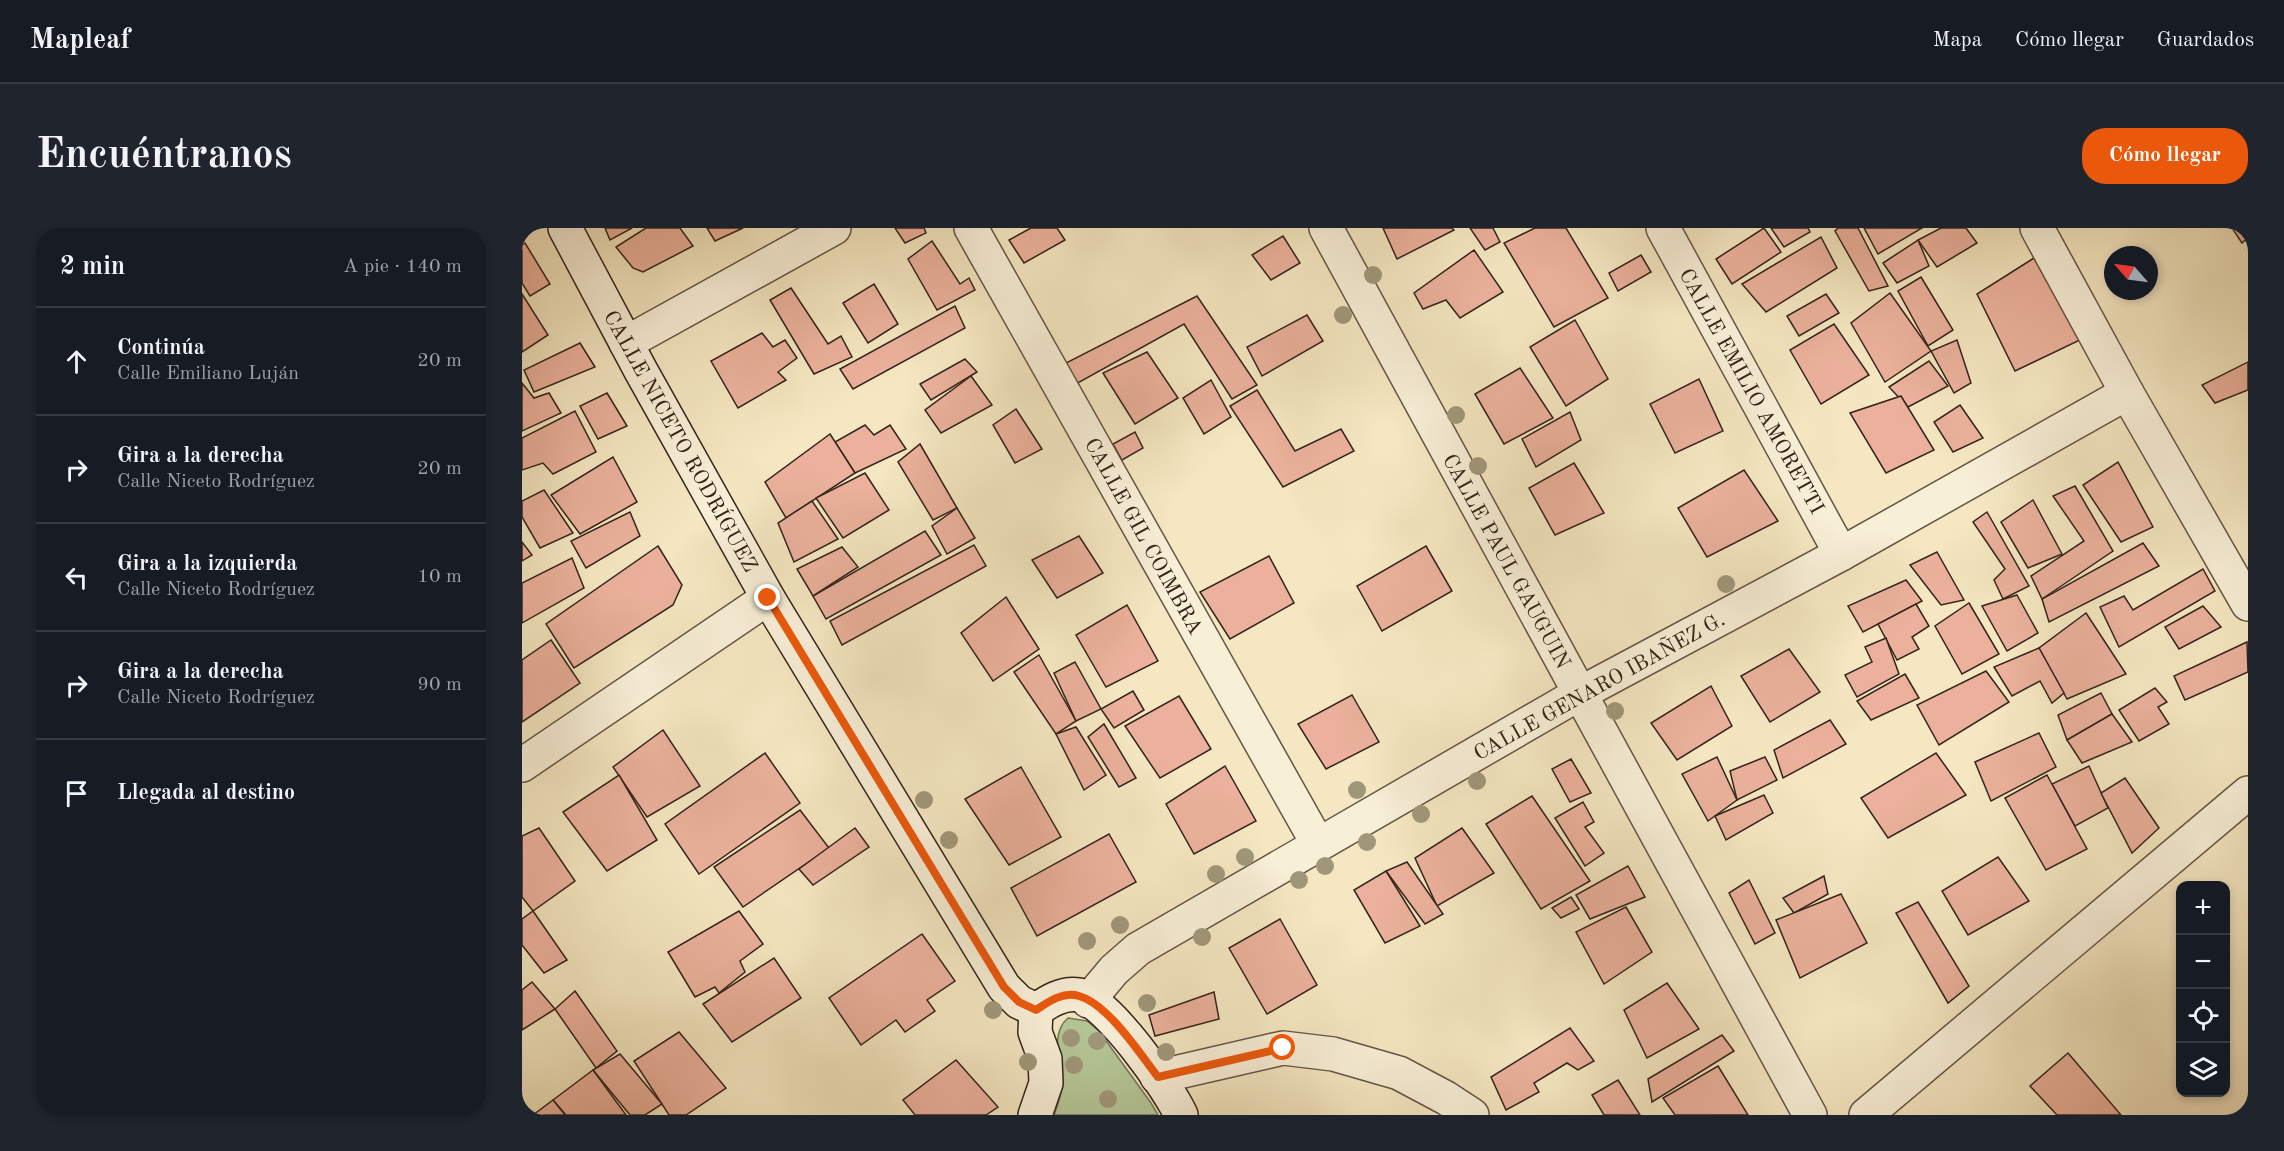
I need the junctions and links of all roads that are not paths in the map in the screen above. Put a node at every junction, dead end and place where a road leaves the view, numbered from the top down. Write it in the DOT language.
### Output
graph roads {
  1 [pos="565,228"];
  2 [pos="834,228"];
  3 [pos="971,228"];
  4 [pos="1326,228"];
  5 [pos="1663,228"];
  6 [pos="2037,228"];
  7 [pos="626,343"];
  8 [pos="2127,393"];
  9 [pos="1841,555"];
  10 [pos="768,598"];
  11 [pos="2248,604"];
  12 [pos="1579,694"];
  13 [pos="522,765"];
  14 [pos="2248,793"];
  15 [pos="1318,844"];
  16 [pos="1088,1001"];
  17 [pos="1036,1010"];
  18 [pos="1158,1077"];
  19 [pos="1035,1115"];
  20 [pos="1181,1115"];
  21 [pos="1472,1115"];
  22 [pos="1810,1115"];
  23 [pos="1866,1115"];
  1 -- 7 [label="street, CALLE NICETO RODRÍGUEZ"];
  2 -- 7 [label="street"];
  3 -- 15 [label="street, CALLE GIL COIMBRA"];
  4 -- 12 [label="street, CALLE PAUL GAUGUIN"];
  5 -- 9 [label="street, CALLE EMILIO AMORETTI"];
  6 -- 8 [label="street"];
  7 -- 10 [label="street, CALLE NICETO RODRÍGUEZ"];
  8 -- 9 [label="street, CALLE GENARO IBAÑEZ G."];
  8 -- 11 [label="street"];
  9 -- 12 [label="street, CALLE GENARO IBAÑEZ G."];
  10 -- 13 [label="street"];
  10 -- 17 [label="street, CALLE NICETO RODRÍGUEZ"];
  12 -- 15 [label="street, CALLE GENARO IBAÑEZ G."];
  12 -- 22 [label="street, CALLE PAUL GAUGUIN"];
  14 -- 23 [label="street"];
  15 -- 16 [label="street, CALLE GENARO IBAÑEZ G."];
  16 -- 17 [label="street"];
  16 -- 18 [label="street"];
  17 -- 19 [label="street"];
  18 -- 20 [label="street"];
  18 -- 21 [label="street"];
}
